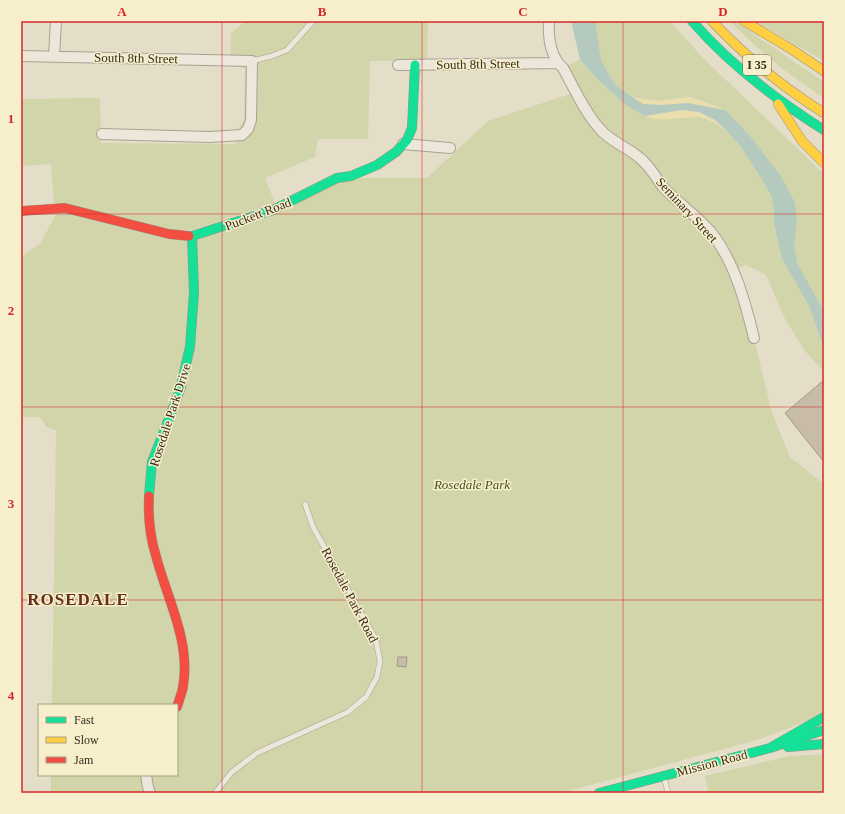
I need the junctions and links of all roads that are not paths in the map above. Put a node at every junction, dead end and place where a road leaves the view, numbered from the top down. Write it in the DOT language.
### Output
graph roads {
  1 [pos="56,21"];
  2 [pos="313,21"];
  3 [pos="549,21"];
  4 [pos="692,21"];
  5 [pos="712,21"];
  6 [pos="744,21"];
  7 [pos="21,56"];
  8 [pos="54,56"];
  9 [pos="252,61"];
  10 [pos="558,63"];
  11 [pos="398,65"];
  12 [pos="415,65"];
  13 [pos="824,71"];
  14 [pos="772,96"];
  15 [pos="824,113"];
  16 [pos="824,130"];
  17 [pos="102,134"];
  18 [pos="403,144"];
  19 [pos="450,148"];
  20 [pos="824,164"];
  21 [pos="21,211"];
  22 [pos="192,236"];
  23 [pos="754,338"];
  24 [pos="305,504"];
  25 [pos="178,705"];
  26 [pos="824,717"];
  27 [pos="824,730"];
  28 [pos="824,744"];
  29 [pos="770,748"];
  30 [pos="146,776"];
  31 [pos="664,776"];
  32 [pos="150,793"];
  33 [pos="214,793"];
  34 [pos="599,793"];
  35 [pos="668,793"];
  1 -- 8 [label="street"];
  2 -- 9 [label="lane"];
  3 -- 10 [label="street, Seminary Street"];
  4 -- 14 [label="main road, I 35"];
  5 -- 15 [label="main road, I 35"];
  6 -- 13 [label="main road"];
  7 -- 8 [label="street, South 8th Street"];
  8 -- 9 [label="street, South 8th Street"];
  9 -- 17 [label="street"];
  10 -- 12 [label="street, South 8th Street"];
  10 -- 23 [label="street, Seminary Street"];
  11 -- 12 [label="street, South 8th Street"];
  12 -- 18 [label="main road, Puckett Road"];
  14 -- 16 [label="main road, I 35"];
  14 -- 20 [label="main road"];
  18 -- 19 [label="street"];
  18 -- 22 [label="main road, Puckett Road"];
  21 -- 22 [label="main road, Puckett Road"];
  22 -- 25 [label="main road, Rosedale Park Drive"];
  24 -- 33 [label="lane, Rosedale Park Road"];
  26 -- 29 [label="main road"];
  27 -- 29 [label="main road, Mission Road"];
  28 -- 29 [label="main road"];
  29 -- 31 [label="main road, Mission Road"];
  30 -- 32 [label="street"];
  31 -- 34 [label="main road, Mission Road"];
  31 -- 35 [label="lane"];
}
